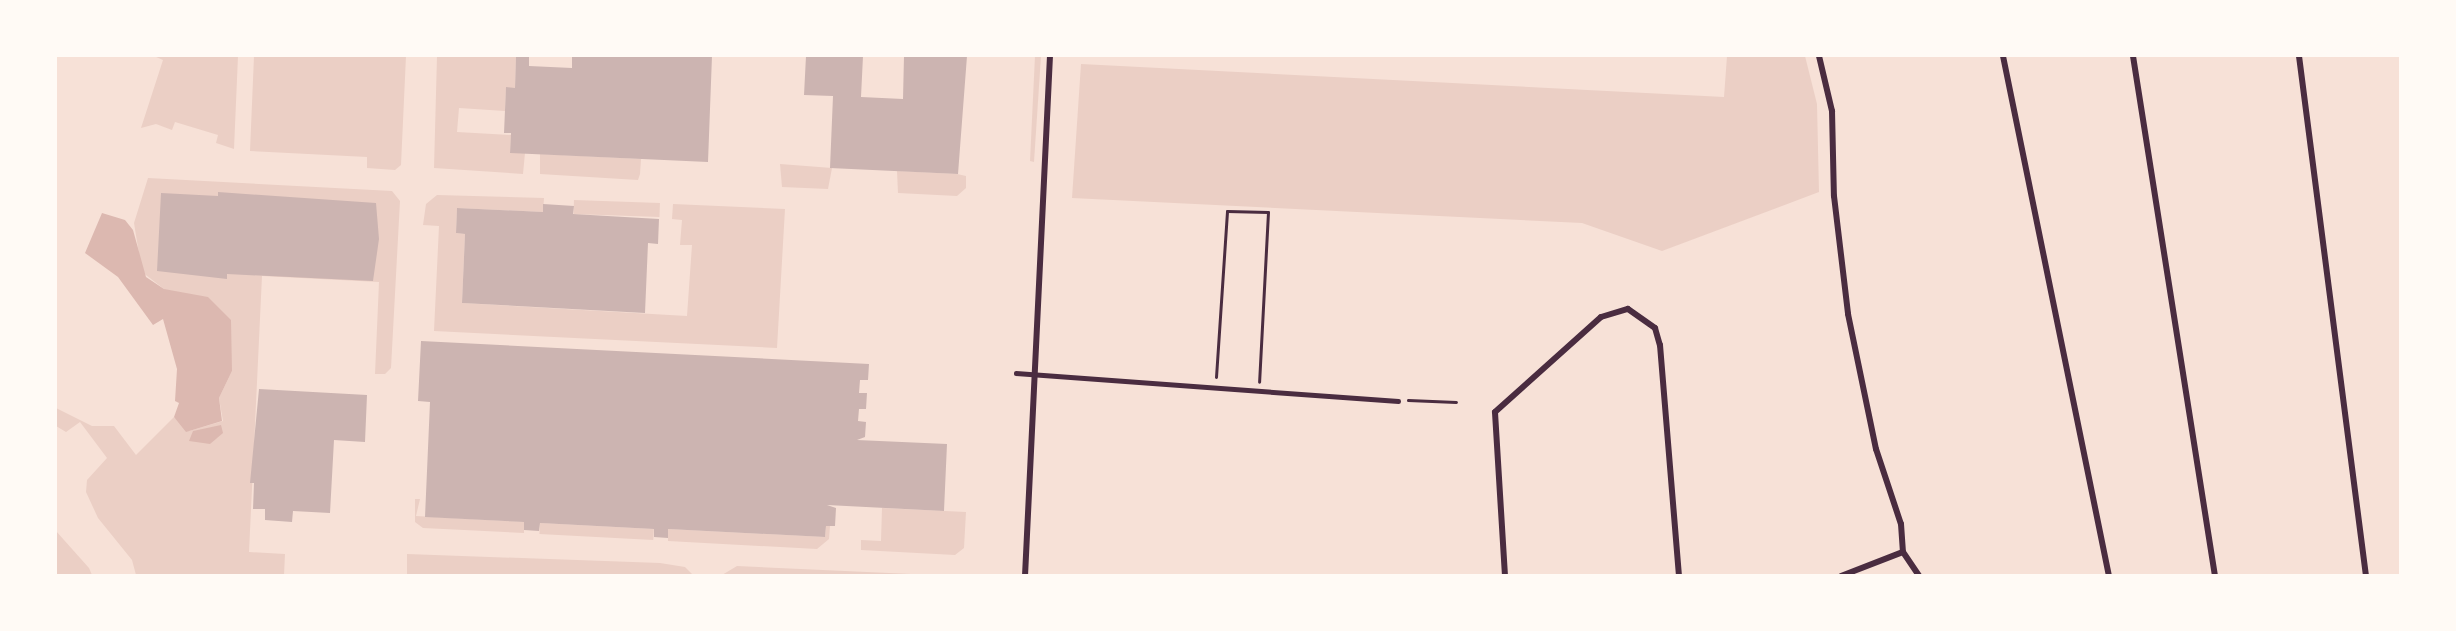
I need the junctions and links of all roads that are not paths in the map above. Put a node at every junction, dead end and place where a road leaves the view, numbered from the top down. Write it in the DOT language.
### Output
graph roads {
  1 [pos="1050,56"];
  2 [pos="1819,56"];
  3 [pos="2003,56"];
  4 [pos="2133,56"];
  5 [pos="2299,56"];
  6 [pos="1016,373"];
  7 [pos="1032,374"];
  8 [pos="1398,401"];
  9 [pos="1903,552"];
  10 [pos="1025,576"];
  11 [pos="1505,576"];
  12 [pos="1679,576"];
  13 [pos="1841,576"];
  14 [pos="1919,576"];
  15 [pos="2109,576"];
  16 [pos="2215,576"];
  17 [pos="2366,576"];
  1 -- 7 [label="street"];
  2 -- 9 [label="street"];
  3 -- 15 [label="street"];
  4 -- 16 [label="street"];
  5 -- 17 [label="street"];
  6 -- 7 [label="lane"];
  7 -- 8 [label="lane"];
  7 -- 10 [label="street"];
  9 -- 13 [label="street"];
  9 -- 14 [label="street"];
  11 -- 12 [label="street"];
}
